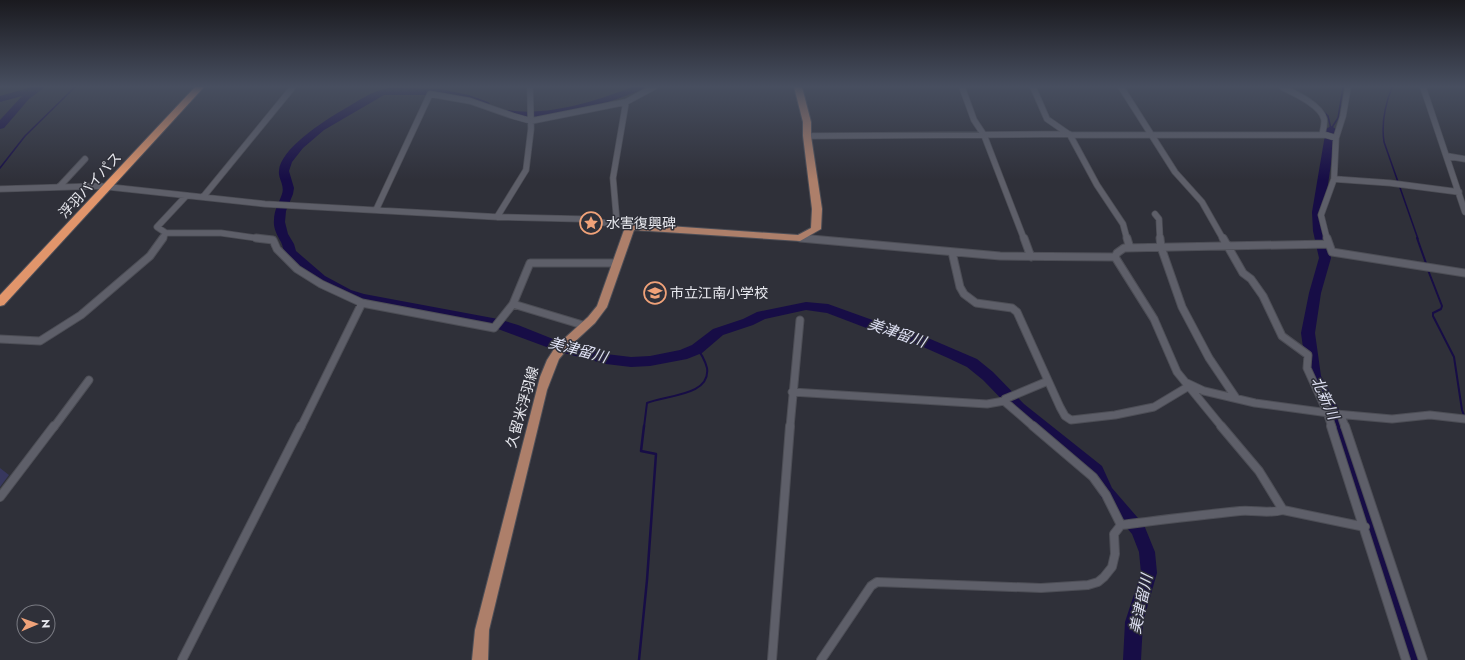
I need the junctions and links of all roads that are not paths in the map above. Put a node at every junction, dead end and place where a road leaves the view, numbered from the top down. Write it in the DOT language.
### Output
graph roads {
  1 [pos="171,118"];
  2 [pos="268,118"];
  3 [pos="419,118"];
  4 [pos="515,118"];
  5 [pos="543,118"];
  6 [pos="623,118"];
  7 [pos="806,118"];
  8 [pos="973,118"];
  9 [pos="1046,118"];
  10 [pos="1140,118"];
  11 [pos="1324,118"];
  12 [pos="1342,118"];
  13 [pos="1434,118"];
  14 [pos="531,120"];
  15 [pos="1069,134"];
  16 [pos="984,135"];
  17 [pos="1151,135"];
  18 [pos="1324,135"];
  19 [pos="807,136"];
  20 [pos="1335,137"];
  21 [pos="1447,156"];
  22 [pos="85,159"];
  23 [pos="1465,159"];
  24 [pos="1334,179"];
  25 [pos="59,187"];
  26 [pos="107,187"];
  27 [pos="0,189"];
  28 [pos="1459,192"];
  29 [pos="186,196"];
  30 [pos="203,197"];
  31 [pos="376,210"];
  32 [pos="1465,212"];
  33 [pos="1154,214"];
  34 [pos="497,217"];
  35 [pos="617,224"];
  36 [pos="631,228"];
  37 [pos="166,233"];
  38 [pos="800,238"];
  39 [pos="1327,244"];
  40 [pos="1226,245"];
  41 [pos="1161,247"];
  42 [pos="1130,248"];
  43 [pos="952,252"];
  44 [pos="1031,257"];
  45 [pos="1115,257"];
  46 [pos="617,263"];
  47 [pos="1465,273"];
  48 [pos="0,302"];
  49 [pos="362,302"];
  50 [pos="513,304"];
  51 [pos="800,320"];
  52 [pos="586,326"];
  53 [pos="0,339"];
  54 [pos="89,380"];
  55 [pos="1048,381"];
  56 [pos="1187,384"];
  57 [pos="792,392"];
  58 [pos="1236,398"];
  59 [pos="1004,400"];
  60 [pos="1327,412"];
  61 [pos="1339,414"];
  62 [pos="1462,418"];
  63 [pos="0,497"];
  64 [pos="1284,510"];
  65 [pos="1124,525"];
  66 [pos="1364,527"];
  67 [pos="182,660"];
  68 [pos="480,660"];
  69 [pos="772,660"];
  70 [pos="821,660"];
  71 [pos="1406,660"];
  72 [pos="1422,660"];
  1 -- 26 [label="highway, 浮羽バイパス"];
  2 -- 30 [label="street"];
  3 -- 31 [label="street"];
  4 -- 14 [label="street"];
  5 -- 14 [label="street"];
  6 -- 35 [label="street"];
  7 -- 19 [label="main road"];
  8 -- 16 [label="street"];
  9 -- 15 [label="street"];
  10 -- 17 [label="street"];
  11 -- 18 [label="street"];
  12 -- 20 [label="street"];
  13 -- 21 [label="street"];
  14 -- 34 [label="street"];
  15 -- 16 [label="street"];
  15 -- 17 [label="street"];
  15 -- 42 [label="street"];
  16 -- 19 [label="street"];
  16 -- 44 [label="street"];
  17 -- 18 [label="street"];
  17 -- 40 [label="street"];
  18 -- 20 [label="street"];
  19 -- 38 [label="main road"];
  20 -- 24 [label="street"];
  21 -- 23 [label="street"];
  21 -- 28 [label="street"];
  22 -- 25 [label="street"];
  24 -- 28 [label="street"];
  24 -- 39 [label="street"];
  25 -- 26 [label="street"];
  25 -- 27 [label="street"];
  26 -- 29 [label="street"];
  26 -- 48 [label="highway, 浮羽バイパス"];
  28 -- 32 [label="street"];
  29 -- 30 [label="street"];
  29 -- 37 [label="street"];
  30 -- 31 [label="street"];
  31 -- 34 [label="street"];
  33 -- 41 [label="street"];
  34 -- 35 [label="street"];
  35 -- 36 [label="street"];
  36 -- 38 [label="main road"];
  36 -- 46 [label="main road, 久留米浮羽線"];
  37 -- 49 [label="street"];
  37 -- 53 [label="street"];
  38 -- 43 [label="street"];
  39 -- 40 [label="street"];
  39 -- 47 [label="street"];
  40 -- 41 [label="street"];
  40 -- 60 [label="street"];
  41 -- 42 [label="street"];
  41 -- 58 [label="street"];
  42 -- 45 [label="street"];
  43 -- 44 [label="street"];
  43 -- 55 [label="street"];
  44 -- 45 [label="street"];
  45 -- 56 [label="street"];
  46 -- 50 [label="street"];
  46 -- 52 [label="main road, 久留米浮羽線"];
  49 -- 50 [label="street"];
  49 -- 67 [label="street"];
  50 -- 52 [label="street"];
  51 -- 57 [label="street"];
  52 -- 68 [label="main road, 久留米浮羽線"];
  54 -- 63 [label="street"];
  55 -- 56 [label="street"];
  55 -- 59 [label="street"];
  56 -- 58 [label="street"];
  56 -- 64 [label="street"];
  57 -- 59 [label="street"];
  57 -- 69 [label="street"];
  58 -- 60 [label="street"];
  59 -- 65 [label="street"];
  60 -- 61 [label="street"];
  60 -- 66 [label="street"];
  61 -- 62 [label="street"];
  61 -- 72 [label="street"];
  64 -- 65 [label="street"];
  64 -- 66 [label="street"];
  65 -- 70 [label="street"];
  66 -- 71 [label="street"];
}
